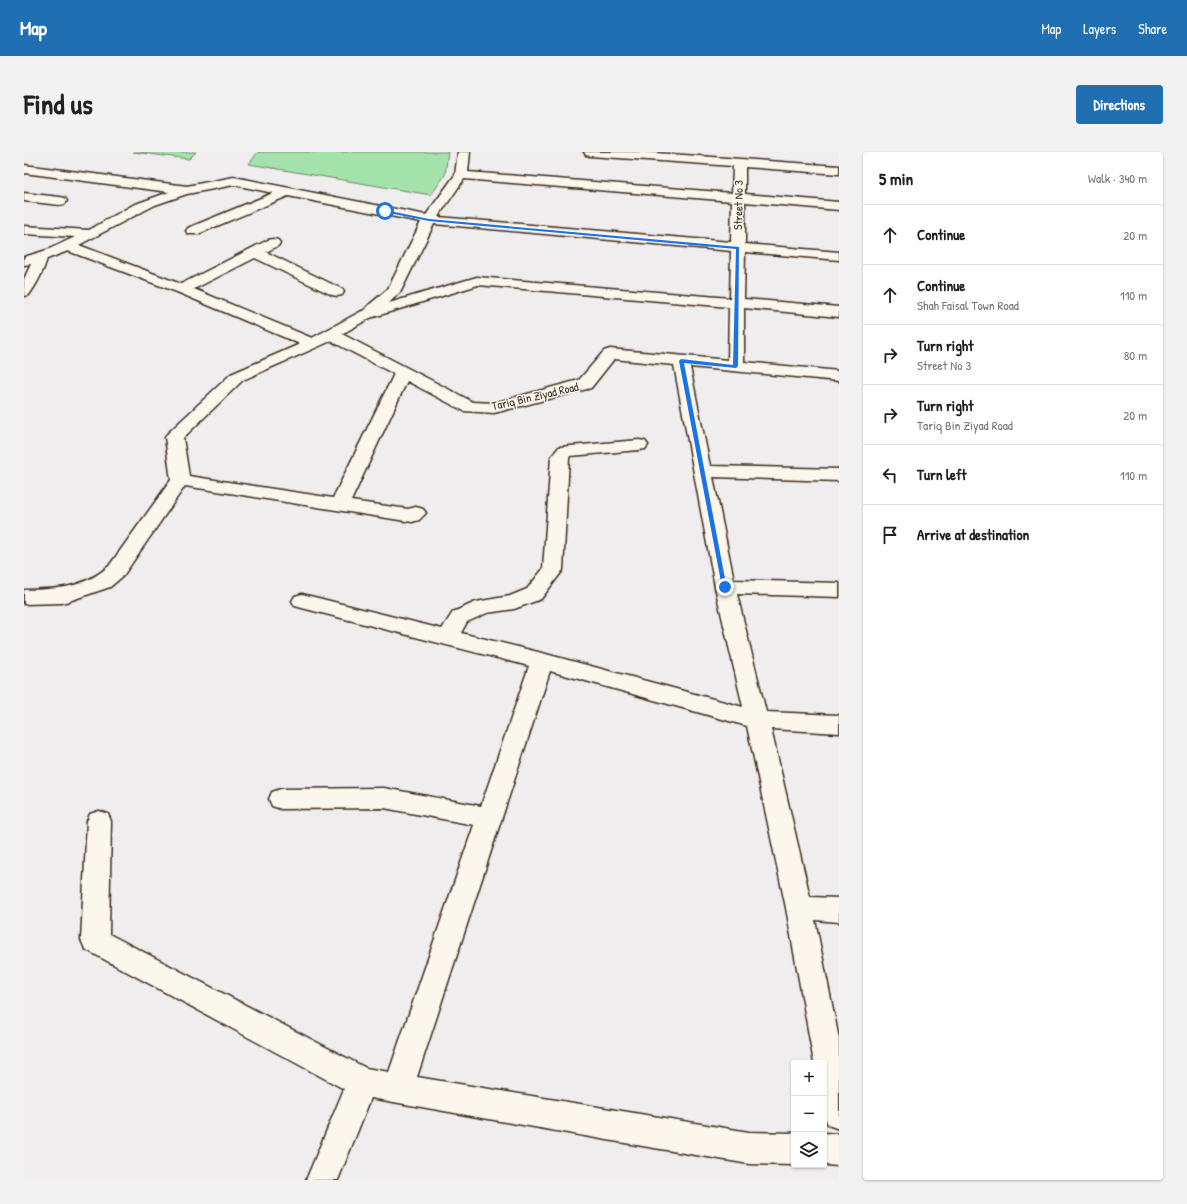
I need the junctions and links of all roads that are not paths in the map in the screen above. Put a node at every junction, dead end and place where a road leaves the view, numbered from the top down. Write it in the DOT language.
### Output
graph roads {
  1 [pos="464,152"];
  2 [pos="590,152"];
  3 [pos="820,157"];
  4 [pos="739,164"];
  5 [pos="839,165"];
  6 [pos="24,169"];
  7 [pos="839,170"];
  8 [pos="461,175"];
  9 [pos="187,190"];
  10 [pos="288,191"];
  11 [pos="24,197"];
  12 [pos="739,199"];
  13 [pos="60,201"];
  14 [pos="839,206"];
  15 [pos="429,220"];
  16 [pos="24,230"];
  17 [pos="193,231"];
  18 [pos="91,234"];
  19 [pos="273,243"];
  20 [pos="68,246"];
  21 [pos="738,248"];
  22 [pos="255,252"];
  23 [pos="839,256"];
  24 [pos="40,258"];
  25 [pos="24,262"];
  26 [pos="182,289"];
  27 [pos="24,292"];
  28 [pos="337,292"];
  29 [pos="737,302"];
  30 [pos="839,312"];
  31 [pos="365,315"];
  32 [pos="330,334"];
  33 [pos="312,344"];
  34 [pos="681,361"];
  35 [pos="736,366"];
  36 [pos="403,372"];
  37 [pos="839,376"];
  38 [pos="639,445"];
  39 [pos="702,471"];
  40 [pos="839,475"];
  41 [pos="180,480"];
  42 [pos="339,505"];
  43 [pos="416,513"];
  44 [pos="725,587"];
  45 [pos="839,590"];
  46 [pos="24,597"];
  47 [pos="302,601"];
  48 [pos="448,638"];
  49 [pos="542,661"];
  50 [pos="757,720"];
  51 [pos="839,724"];
  52 [pos="281,799"];
  53 [pos="489,818"];
  54 [pos="99,822"];
  55 [pos="799,908"];
  56 [pos="839,910"];
  57 [pos="362,1082"];
  58 [pos="398,1088"];
  59 [pos="839,1114"];
  60 [pos="791,1149"];
  61 [pos="827,1149"];
  62 [pos="839,1150"];
  63 [pos="322,1180"];
  1 -- 8 [label="street"];
  2 -- 4 [label="street"];
  3 -- 5 [label="street"];
  4 -- 7 [label="street"];
  4 -- 12 [label="street, Street No 3"];
  6 -- 9 [label="street"];
  8 -- 12 [label="street"];
  8 -- 15 [label="street"];
  9 -- 10 [label="street"];
  9 -- 18 [label="street"];
  10 -- 15 [label="street"];
  10 -- 17 [label="street"];
  11 -- 13 [label="street"];
  12 -- 14 [label="street"];
  12 -- 21 [label="street, Street No 3"];
  15 -- 21 [label="street"];
  15 -- 31 [label="street"];
  16 -- 18 [label="street"];
  18 -- 20 [label="street"];
  19 -- 22 [label="street"];
  20 -- 24 [label="street"];
  20 -- 26 [label="street"];
  21 -- 23 [label="street"];
  21 -- 29 [label="street, Street No 3"];
  22 -- 26 [label="street"];
  22 -- 28 [label="street"];
  24 -- 25 [label="street"];
  24 -- 27 [label="street"];
  26 -- 33 [label="street"];
  29 -- 30 [label="street"];
  29 -- 31 [label="street"];
  29 -- 35 [label="street, Street No 3"];
  31 -- 32 [label="street"];
  32 -- 33 [label="street"];
  32 -- 36 [label="street, Tariq Bin Ziyad Road"];
  33 -- 41 [label="street"];
  34 -- 35 [label="street, Tariq Bin Ziyad Road"];
  34 -- 36 [label="street, Tariq Bin Ziyad Road"];
  34 -- 39 [label="street"];
  35 -- 37 [label="street, Tariq Bin Ziyad Road"];
  36 -- 42 [label="street"];
  38 -- 48 [label="street"];
  39 -- 40 [label="street"];
  39 -- 44 [label="street"];
  41 -- 42 [label="street"];
  41 -- 46 [label="street"];
  42 -- 43 [label="street"];
  44 -- 45 [label="street"];
  44 -- 50 [label="street"];
  47 -- 48 [label="street"];
  48 -- 49 [label="street"];
  49 -- 50 [label="street"];
  49 -- 53 [label="street"];
  50 -- 51 [label="street"];
  50 -- 55 [label="street"];
  52 -- 53 [label="street"];
  53 -- 58 [label="street"];
  54 -- 57 [label="street"];
  55 -- 56 [label="street"];
  55 -- 59 [label="street"];
  57 -- 58 [label="street"];
  57 -- 63 [label="street"];
  58 -- 60 [label="street"];
  61 -- 62 [label="street"];
}
